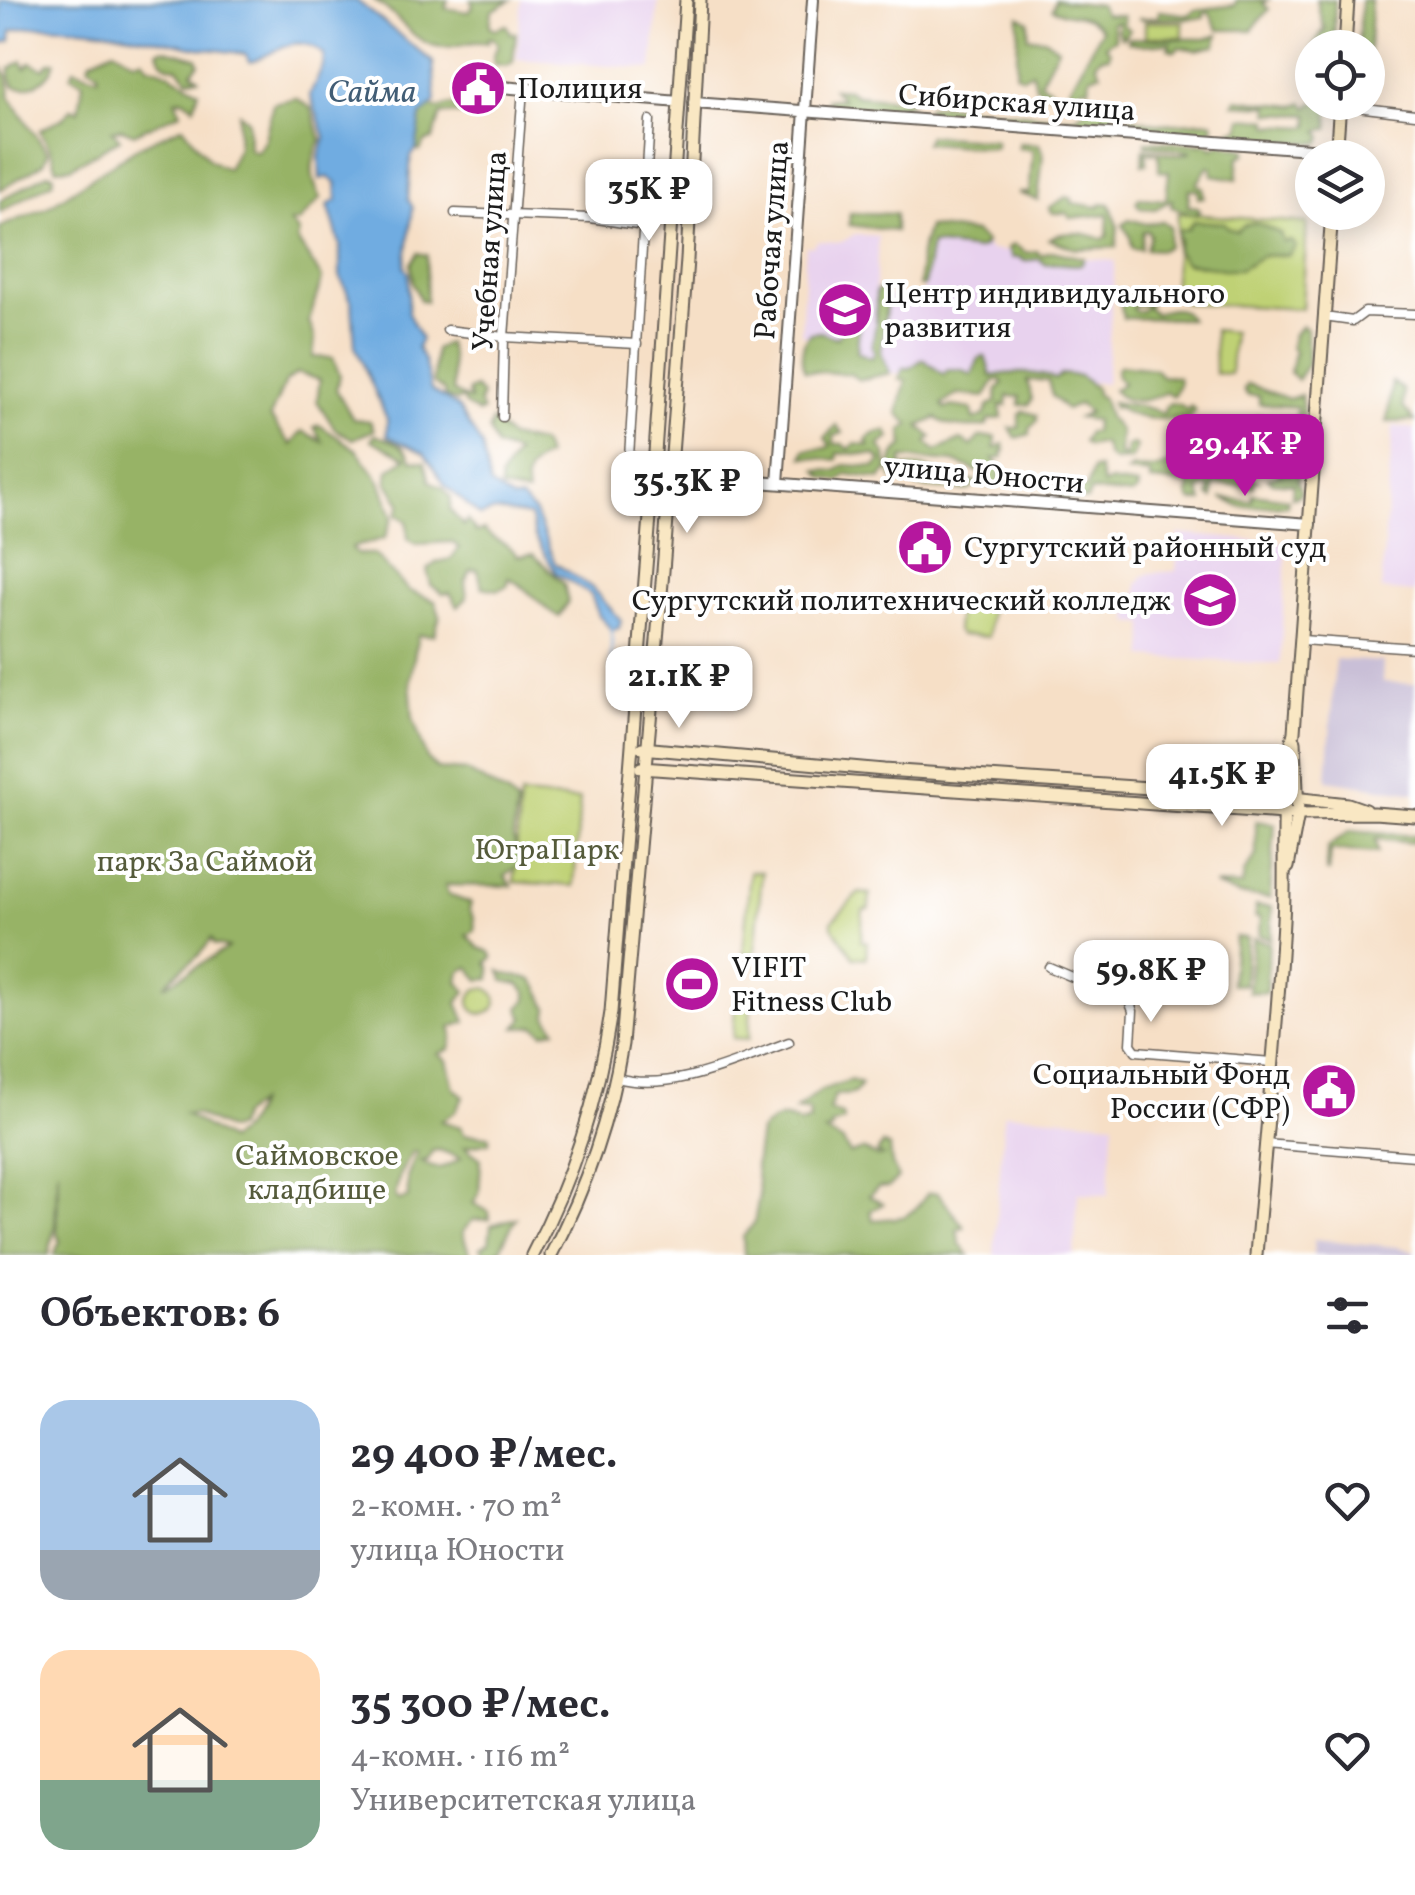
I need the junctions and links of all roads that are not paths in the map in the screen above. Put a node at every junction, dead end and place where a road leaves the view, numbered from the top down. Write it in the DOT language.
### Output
graph roads {
  1 [pos="686,0"];
  2 [pos="700,0"];
  3 [pos="812,0"];
  4 [pos="1348,0"];
  5 [pos="1346,30"];
  6 [pos="466,84"];
  7 [pos="524,89"];
  8 [pos="679,102"];
  9 [pos="694,103"];
  10 [pos="1385,110"];
  11 [pos="805,112"];
  12 [pos="1415,114"];
  13 [pos="650,120"];
  14 [pos="1295,151"];
  15 [pos="455,213"];
  16 [pos="513,214"];
  17 [pos="644,226"];
  18 [pos="1331,230"];
  19 [pos="1415,314"];
  20 [pos="1324,317"];
  21 [pos="446,330"];
  22 [pos="504,337"];
  23 [pos="637,344"];
  24 [pos="502,417"];
  25 [pos="654,474"];
  26 [pos="670,475"];
  27 [pos="778,483"];
  28 [pos="1310,524"];
  29 [pos="1302,640"];
  30 [pos="1415,648"];
  31 [pos="1294,732"];
  32 [pos="631,748"];
  33 [pos="648,748"];
  34 [pos="629,767"];
  35 [pos="646,769"];
  36 [pos="1284,798"];
  37 [pos="1298,799"];
  38 [pos="1283,812"];
  39 [pos="1374,812"];
  40 [pos="1298,814"];
  41 [pos="1415,816"];
  42 [pos="1286,876"];
  43 [pos="1049,967"];
  44 [pos="789,1042"];
  45 [pos="1272,1062"];
  46 [pos="616,1078"];
  47 [pos="1264,1144"];
  48 [pos="1415,1156"];
  49 [pos="532,1255"];
  50 [pos="551,1255"];
  51 [pos="1256,1255"];
  1 -- 8 [label="main road"];
  2 -- 9 [label="main road"];
  3 -- 11 [label="street, Рабочая улица"];
  4 -- 5 [label="main road"];
  6 -- 7 [label="street"];
  7 -- 8 [label="street"];
  7 -- 16 [label="street, Учебная улица"];
  8 -- 25 [label="main road"];
  9 -- 11 [label="street, Сибирская улица"];
  9 -- 26 [label="main road"];
  10 -- 12 [label="street"];
  11 -- 14 [label="street, Сибирская улица"];
  11 -- 27 [label="street, Рабочая улица"];
  13 -- 17 [label="street"];
  15 -- 16 [label="street"];
  16 -- 17 [label="street"];
  16 -- 22 [label="street, Учебная улица"];
  17 -- 23 [label="street"];
  18 -- 20 [label="main road"];
  19 -- 20 [label="street"];
  20 -- 28 [label="main road"];
  21 -- 22 [label="street"];
  22 -- 23 [label="street"];
  22 -- 24 [label="street, Учебная улица"];
  23 -- 25 [label="street"];
  25 -- 26 [label="street, улица Юности"];
  25 -- 32 [label="main road"];
  26 -- 27 [label="street, улица Юности"];
  26 -- 33 [label="main road"];
  27 -- 28 [label="street, улица Юности"];
  28 -- 29 [label="main road"];
  29 -- 30 [label="street"];
  29 -- 31 [label="main road"];
  31 -- 36 [label="main road"];
  31 -- 37 [label="main road"];
  32 -- 33 [label="main road"];
  32 -- 34 [label="main road"];
  33 -- 35 [label="main road"];
  33 -- 36 [label="main road"];
  34 -- 35 [label="main road"];
  34 -- 49 [label="main road"];
  35 -- 38 [label="main road"];
  35 -- 46 [label="main road"];
  36 -- 37 [label="main road"];
  36 -- 38 [label="main road"];
  37 -- 39 [label="main road"];
  37 -- 40 [label="main road"];
  38 -- 40 [label="main road"];
  38 -- 42 [label="main road"];
  39 -- 40 [label="main road"];
  39 -- 41 [label="main road"];
  40 -- 42 [label="main road"];
  42 -- 45 [label="main road"];
  43 -- 45 [label="street"];
  44 -- 46 [label="street"];
  45 -- 47 [label="main road"];
  46 -- 50 [label="main road"];
  47 -- 48 [label="street"];
  47 -- 51 [label="main road"];
}
